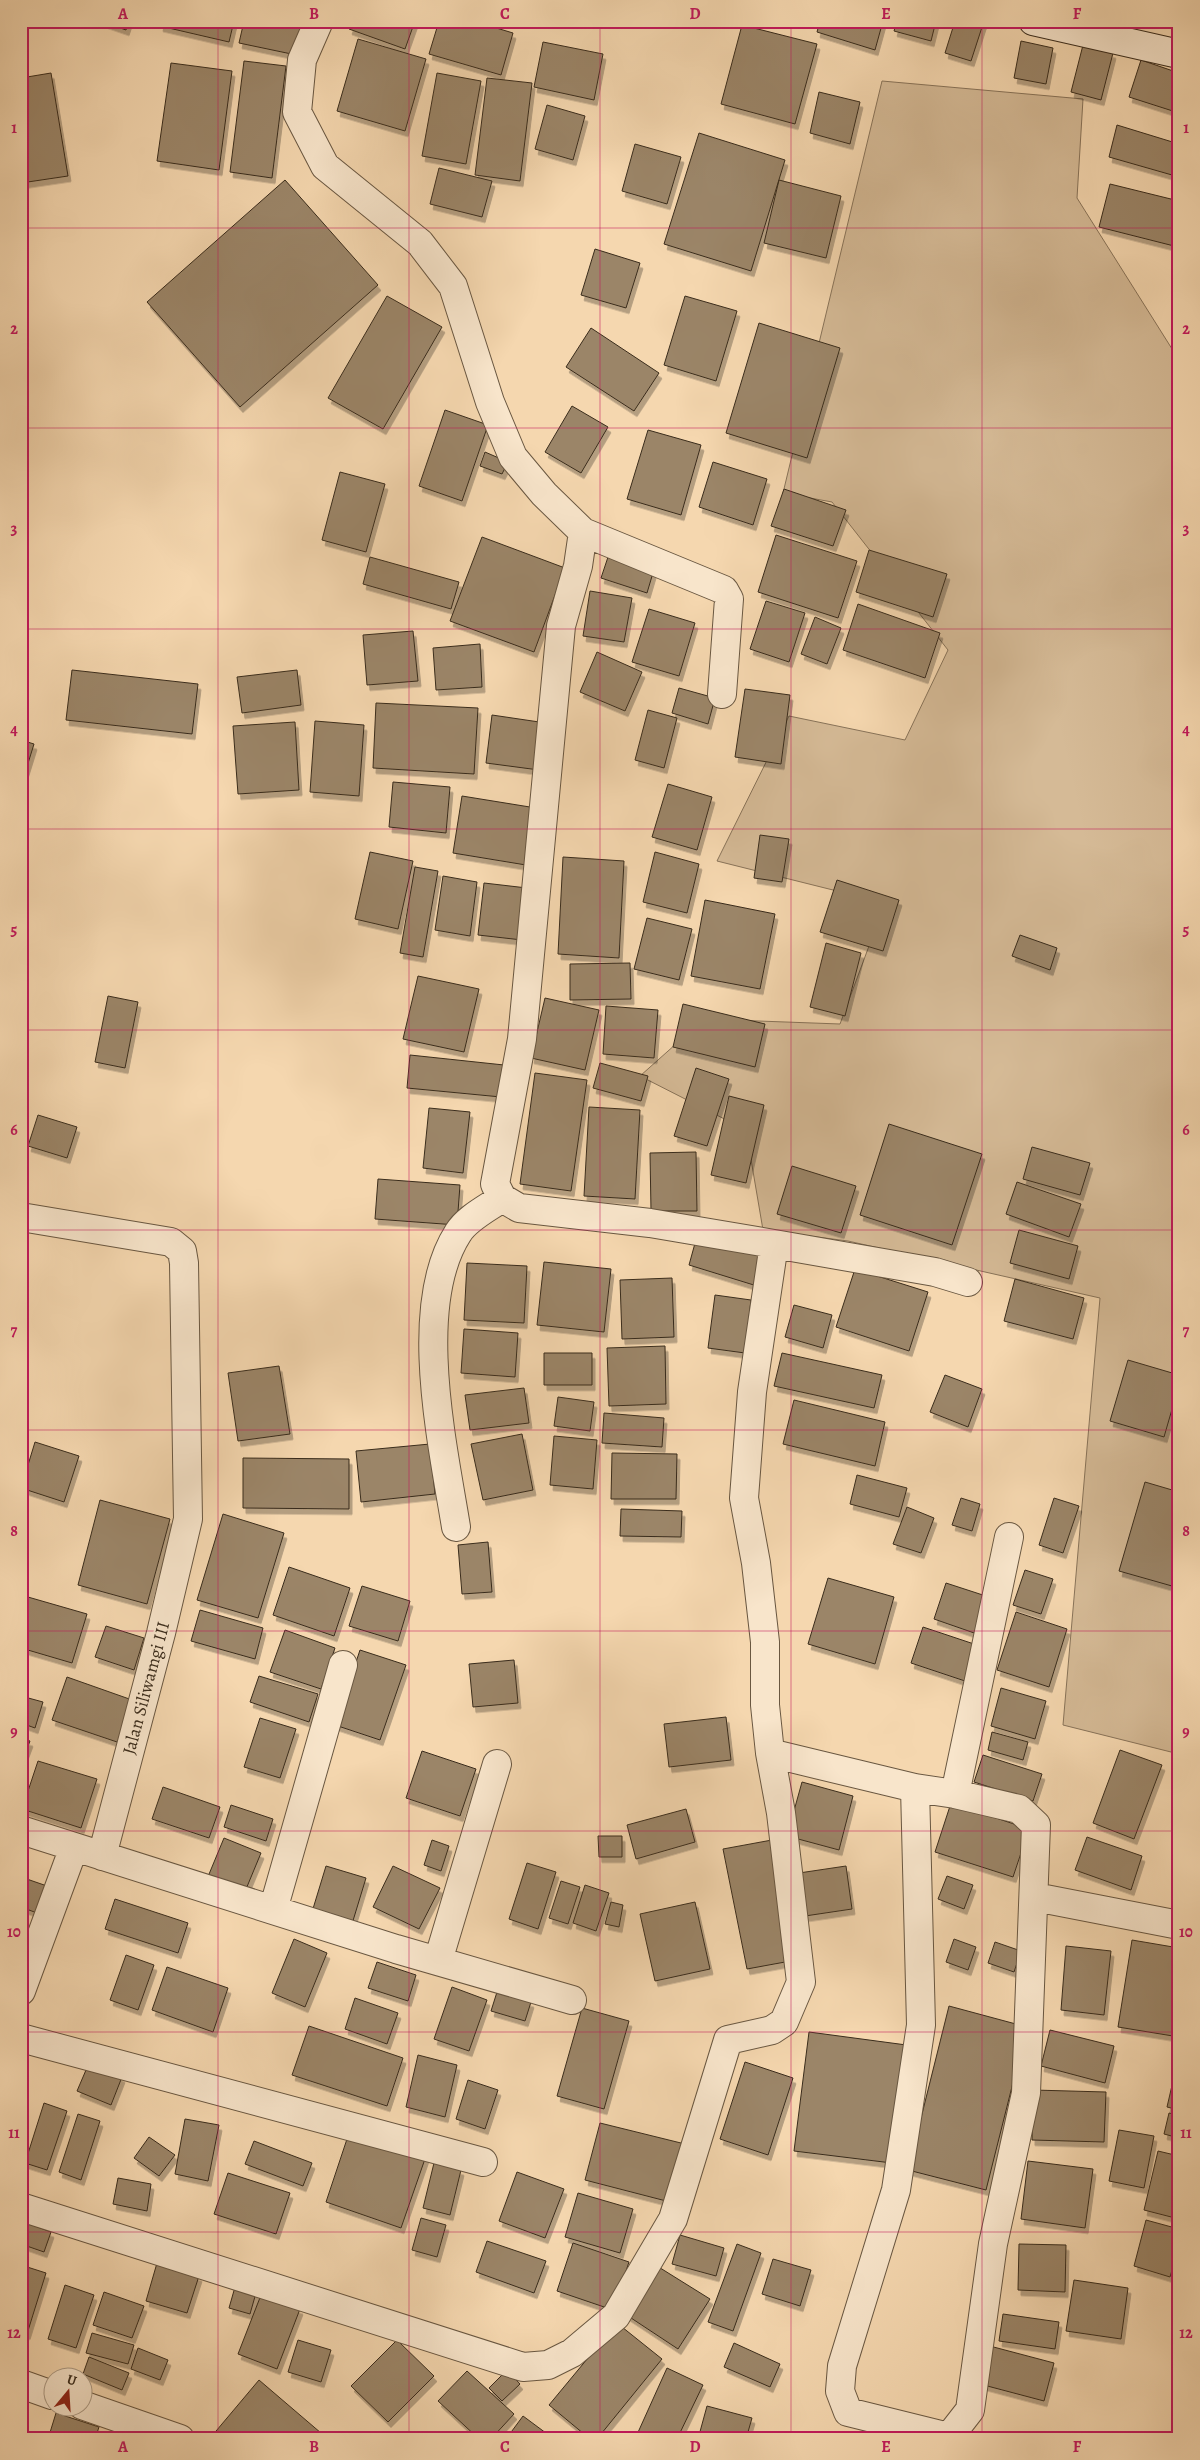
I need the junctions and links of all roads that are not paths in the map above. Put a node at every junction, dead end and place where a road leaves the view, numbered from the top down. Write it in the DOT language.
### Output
graph roads {
  1 [pos="319,21"];
  2 [pos="1033,21"];
  3 [pos="1179,54"];
  4 [pos="583,532"];
  5 [pos="722,694"];
  6 [pos="502,1198"];
  7 [pos="21,1217"];
  8 [pos="774,1244"];
  9 [pos="968,1282"];
  10 [pos="456,1527"];
  11 [pos="1009,1537"];
  12 [pos="343,1665"];
  13 [pos="770,1753"];
  14 [pos="497,1764"];
  15 [pos="915,1788"];
  16 [pos="955,1794"];
  17 [pos="21,1830"];
  18 [pos="74,1847"];
  19 [pos="102,1856"];
  20 [pos="1035,1897"];
  21 [pos="273,1910"];
  22 [pos="1179,1925"];
  23 [pos="438,1961"];
  24 [pos="21,1991"];
  25 [pos="572,2000"];
  26 [pos="21,2038"];
  27 [pos="483,2162"];
  28 [pos="21,2207"];
  29 [pos="21,2384"];
  30 [pos="42,2391"];
  31 [pos="92,2408"];
  32 [pos="180,2439"];
  1 -- 4 [label="street"];
  2 -- 3 [label="street"];
  4 -- 5 [label="street"];
  4 -- 6 [label="street"];
  6 -- 8 [label="street"];
  6 -- 10 [label="street"];
  7 -- 19 [label="street, Jalan Siliwamgi III"];
  8 -- 9 [label="street"];
  8 -- 13 [label="street"];
  11 -- 16 [label="street"];
  12 -- 21 [label="street"];
  13 -- 15 [label="street"];
  13 -- 28 [label="street"];
  14 -- 23 [label="street"];
  15 -- 16 [label="street"];
  15 -- 20 [label="street"];
  16 -- 20 [label="street"];
  17 -- 18 [label="street"];
  18 -- 19 [label="street"];
  18 -- 24 [label="street"];
  19 -- 21 [label="street"];
  20 -- 22 [label="street"];
  21 -- 23 [label="street"];
  23 -- 25 [label="street"];
  26 -- 27 [label="street"];
  29 -- 30 [label="street"];
  31 -- 32 [label="street"];
}
